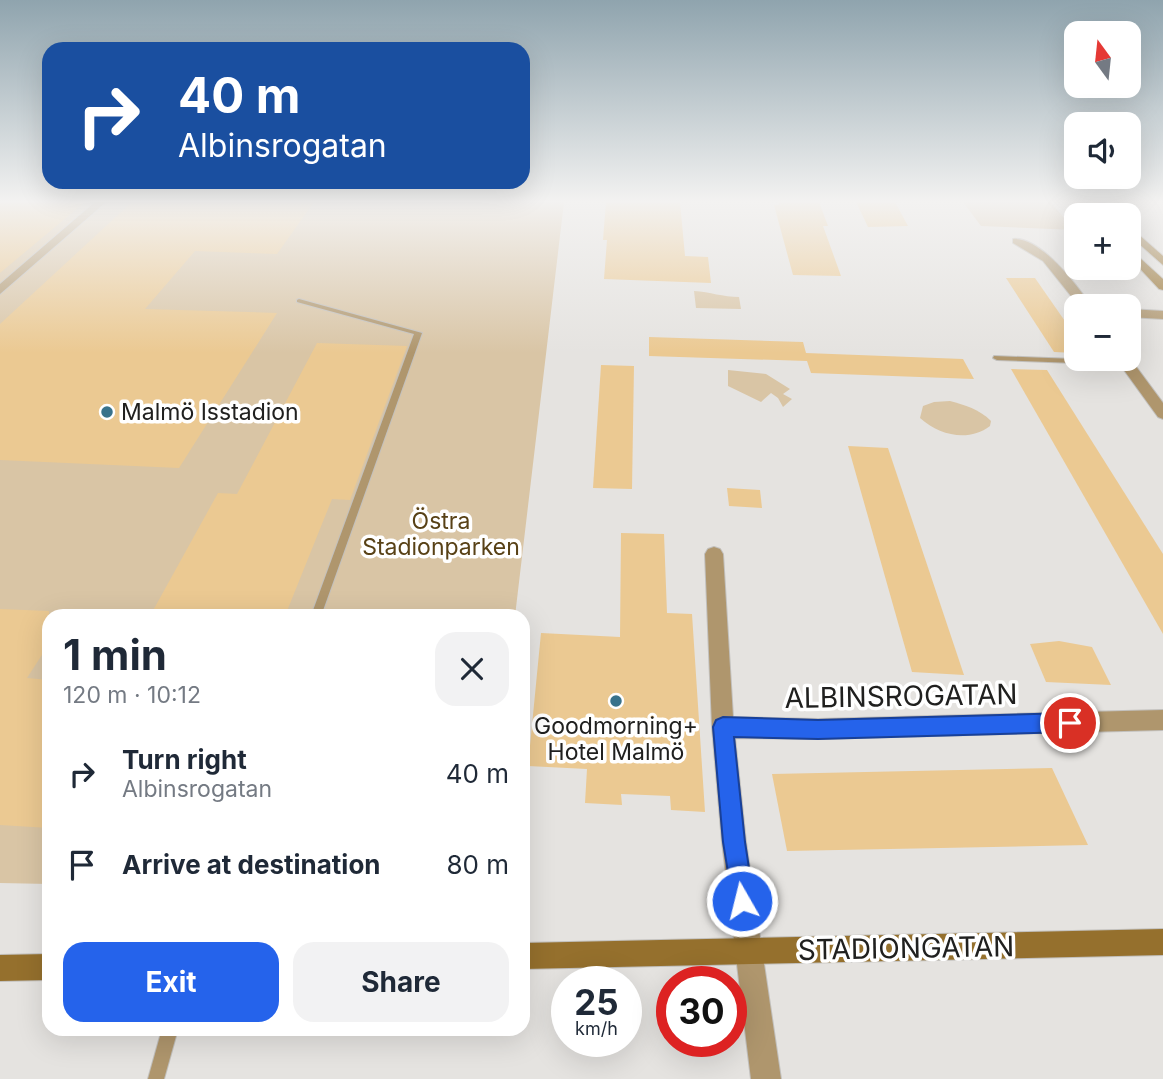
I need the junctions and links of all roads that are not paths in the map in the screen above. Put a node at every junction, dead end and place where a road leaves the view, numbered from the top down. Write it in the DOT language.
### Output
graph roads {
  1 [pos="43,252"];
  2 [pos="1036,252"];
  3 [pos="1141,263"];
  4 [pos="1163,286"];
  5 [pos="0,290"];
  6 [pos="1075,294"];
  7 [pos="299,301"];
  8 [pos="1141,314"];
  9 [pos="1163,315"];
  10 [pos="996,358"];
  11 [pos="1064,360"];
  12 [pos="1132,371"];
  13 [pos="1163,414"];
  14 [pos="714,554"];
  15 [pos="319,609"];
  16 [pos="1163,720"];
  17 [pos="723,727"];
  18 [pos="1163,942"];
  19 [pos="749,952"];
  20 [pos="530,956"];
  21 [pos="42,967"];
  22 [pos="0,968"];
  23 [pos="168,1036"];
  24 [pos="156,1079"];
  25 [pos="766,1079"];
  1 -- 5 [label="street"];
  2 -- 6 [label="street"];
  3 -- 4 [label="main road"];
  7 -- 15 [label="lane"];
  8 -- 9 [label="street"];
  10 -- 11 [label="lane"];
  12 -- 13 [label="street"];
  14 -- 17 [label="street"];
  16 -- 17 [label="street, ALBINSROGATAN"];
  17 -- 19 [label="street"];
  18 -- 19 [label="main road, STADIONGATAN"];
  19 -- 20 [label="main road, STADIONGATAN"];
  19 -- 25 [label="street"];
  21 -- 22 [label="main road"];
  23 -- 24 [label="lane"];
}
